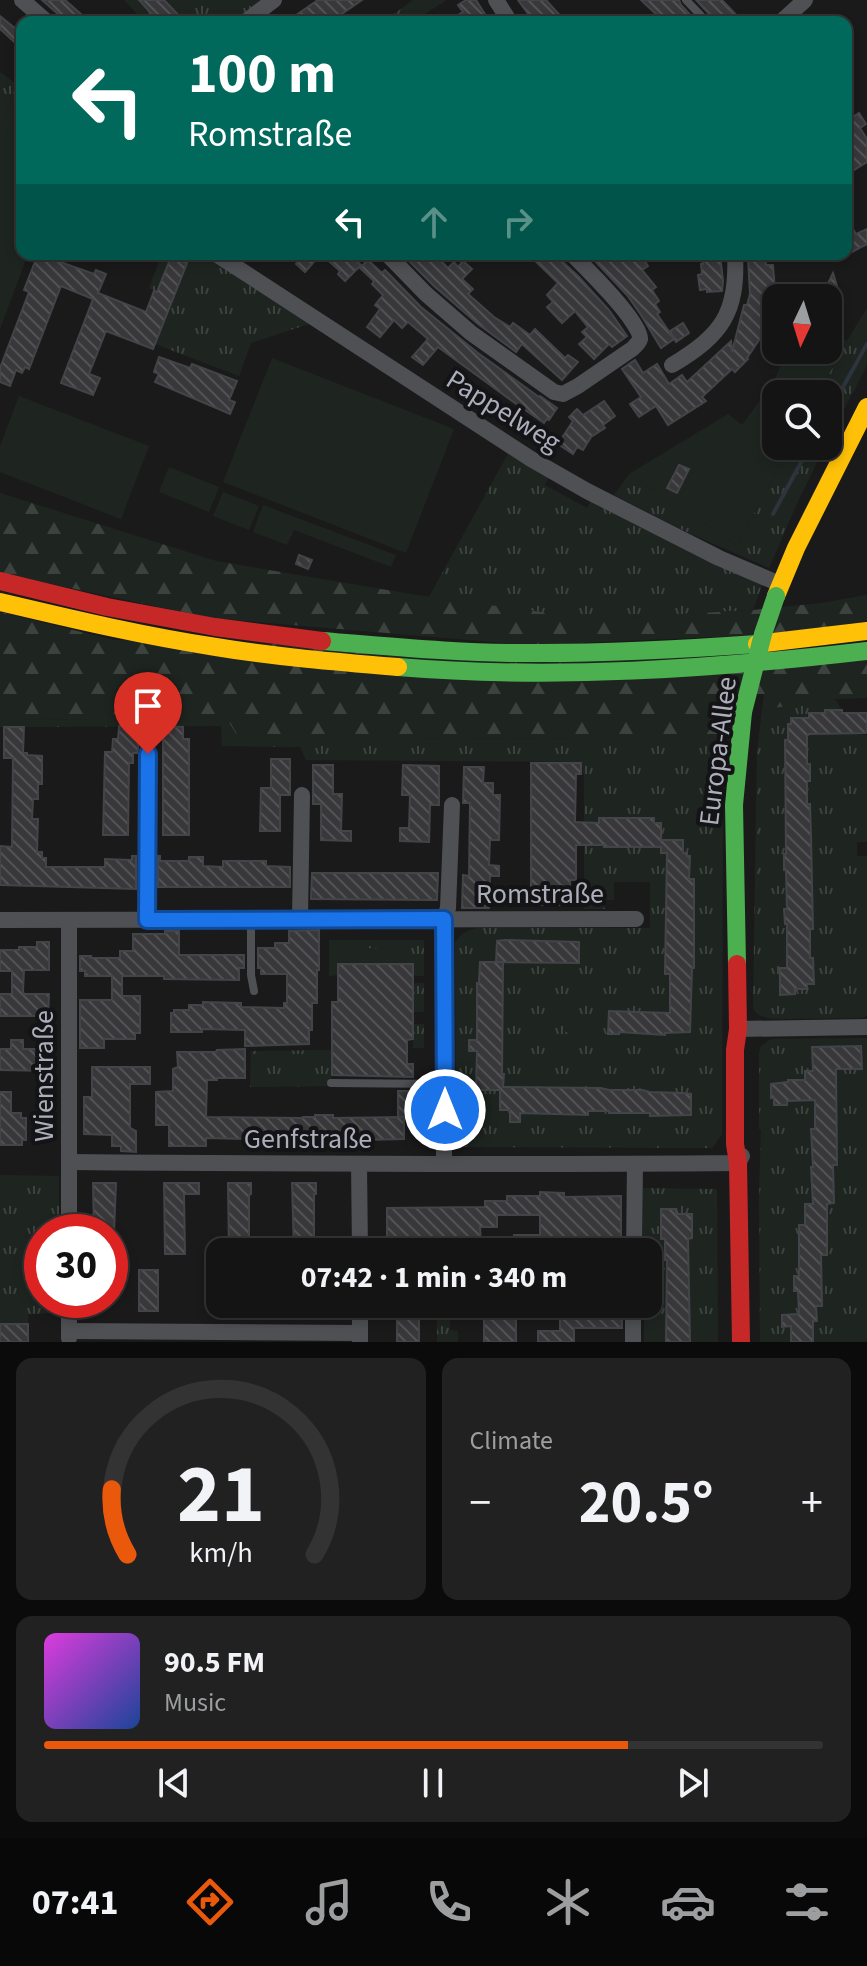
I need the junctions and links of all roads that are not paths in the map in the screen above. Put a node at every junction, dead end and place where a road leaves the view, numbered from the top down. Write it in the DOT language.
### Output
graph roads {
  1 [pos="22,0"];
  2 [pos="274,0"];
  3 [pos="686,0"];
  4 [pos="805,0"];
  5 [pos="40,16"];
  6 [pos="253,16"];
  7 [pos="701,16"];
  8 [pos="788,16"];
  9 [pos="225,260"];
  10 [pos="393,260"];
  11 [pos="578,260"];
  12 [pos="735,260"];
  13 [pos="672,365"];
  14 [pos="867,407"];
  15 [pos="0,581"];
  16 [pos="778,590"];
  17 [pos="0,602"];
  18 [pos="867,631"];
  19 [pos="867,651"];
  20 [pos="148,754"];
  21 [pos="302,795"];
  22 [pos="452,805"];
  23 [pos="300,919"];
  24 [pos="444,919"];
  25 [pos="636,919"];
  26 [pos="0,920"];
  27 [pos="69,920"];
  28 [pos="147,920"];
  29 [pos="251,920"];
  30 [pos="254,991"];
  31 [pos="867,1027"];
  32 [pos="738,1029"];
  33 [pos="331,1083"];
  34 [pos="445,1084"];
  35 [pos="69,1162"];
  36 [pos="738,1163"];
  37 [pos="359,1164"];
  38 [pos="444,1164"];
  39 [pos="635,1164"];
  40 [pos="69,1214"];
  41 [pos="360,1238"];
  42 [pos="634,1238"];
  43 [pos="633,1318"];
  44 [pos="69,1336"];
  45 [pos="255,1337"];
  46 [pos="360,1337"];
  47 [pos="633,1342"];
  48 [pos="741,1342"];
  1 -- 5 [label="street"];
  2 -- 6 [label="street"];
  3 -- 7 [label="lane"];
  4 -- 8 [label="street"];
  9 -- 16 [label="street, Pappelweg"];
  10 -- 11 [label="street"];
  12 -- 13 [label="street"];
  14 -- 16 [label="main road, Europa-Allee"];
  15 -- 18 [label="main road"];
  16 -- 32 [label="main road, Europa-Allee, bridge"];
  17 -- 19 [label="main road"];
  20 -- 28 [label="street"];
  21 -- 23 [label="street"];
  22 -- 24 [label="street, Romstraße"];
  23 -- 24 [label="street, Romstraße"];
  23 -- 29 [label="street, Romstraße"];
  24 -- 25 [label="street, Romstraße"];
  24 -- 34 [label="street"];
  26 -- 27 [label="street, Romstraße"];
  27 -- 28 [label="street, Romstraße"];
  27 -- 35 [label="street, Wienstraße"];
  28 -- 29 [label="street, Romstraße"];
  29 -- 30 [label="lane"];
  31 -- 32 [label="street"];
  32 -- 36 [label="main road, Europa-Allee"];
  33 -- 34 [label="lane"];
  34 -- 38 [label="street"];
  35 -- 37 [label="street, Genfstraße"];
  35 -- 40 [label="street, Wienstraße"];
  36 -- 39 [label="street, Genfstraße"];
  36 -- 48 [label="main road, Europa-Allee"];
  37 -- 38 [label="street, Genfstraße"];
  37 -- 41 [label="street"];
  38 -- 39 [label="street, Genfstraße"];
  39 -- 42 [label="street"];
  43 -- 47 [label="street"];
  44 -- 45 [label="street"];
  45 -- 46 [label="street"];
}
